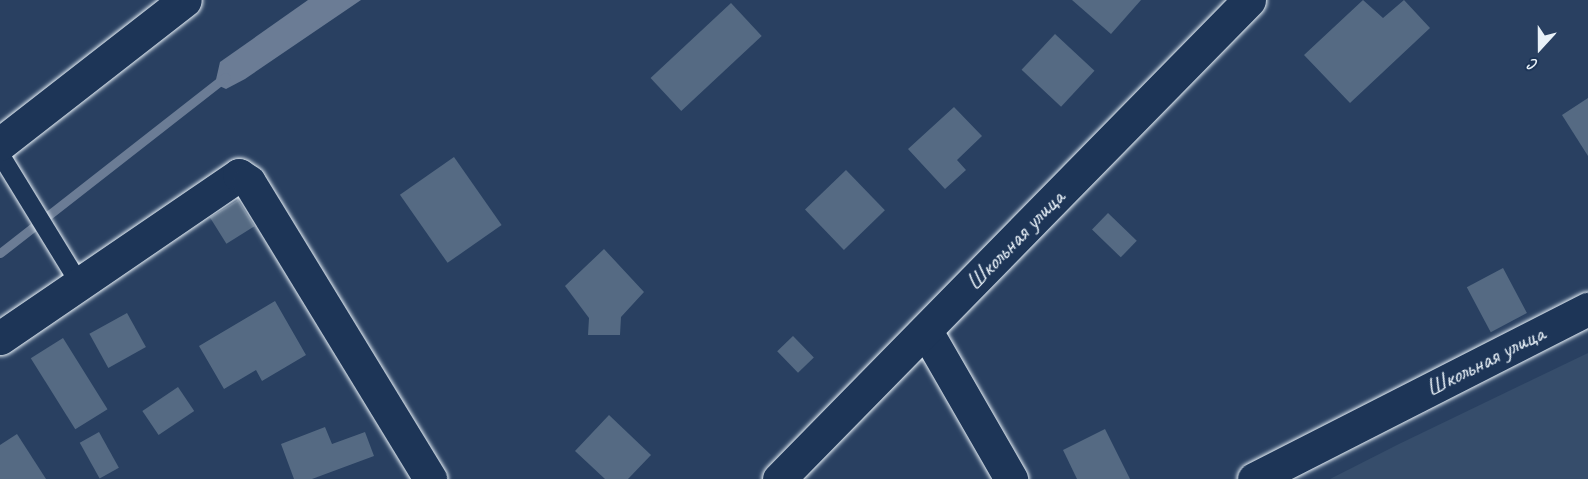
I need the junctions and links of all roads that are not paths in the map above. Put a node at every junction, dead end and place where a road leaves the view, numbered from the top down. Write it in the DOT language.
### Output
graph roads {
  1 [pos="185,0"];
  2 [pos="1249,0"];
  3 [pos="0,144"];
  4 [pos="0,154"];
  5 [pos="78,283"];
  6 [pos="1588,309"];
  7 [pos="926,331"];
  8 [pos="0,338"];
  9 [pos="430,479"];
  10 [pos="779,479"];
  11 [pos="1011,479"];
  12 [pos="1254,479"];
  1 -- 3 [label="street"];
  2 -- 7 [label="street, Школьная улица"];
  4 -- 5 [label="lane"];
  5 -- 8 [label="street"];
  5 -- 9 [label="street"];
  6 -- 12 [label="street, Школьная улица"];
  7 -- 10 [label="street, Школьная улица"];
  7 -- 11 [label="street"];
}
